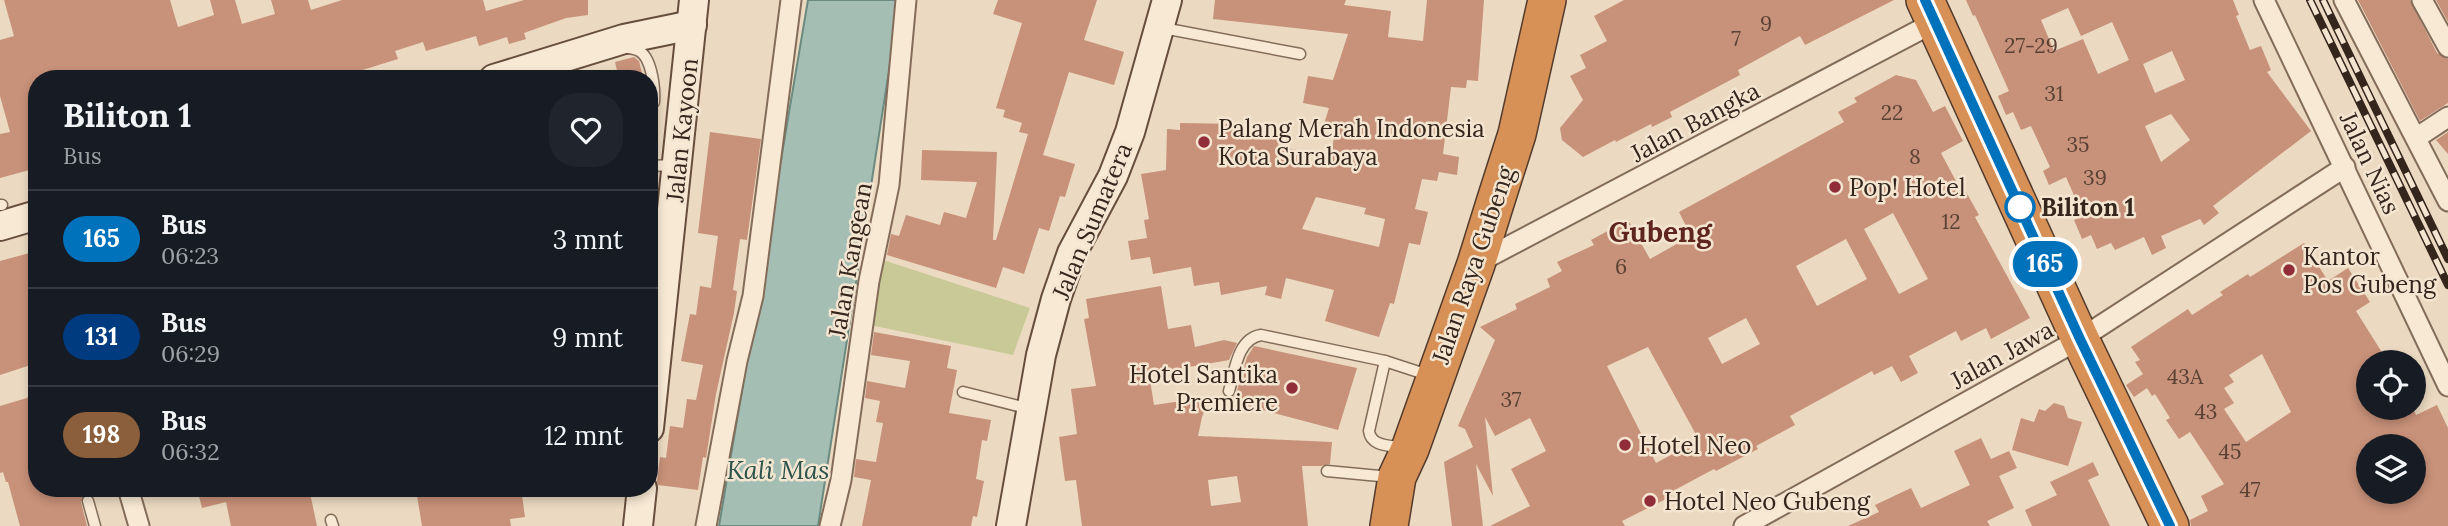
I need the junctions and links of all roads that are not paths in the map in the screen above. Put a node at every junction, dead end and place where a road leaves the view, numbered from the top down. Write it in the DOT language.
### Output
graph roads {
  1 [pos="791,0"];
  2 [pos="906,0"];
  3 [pos="1167,0"];
  4 [pos="1547,0"];
  5 [pos="2264,0"];
  6 [pos="2344,0"];
  7 [pos="2421,0"];
  8 [pos="1930,11"];
  9 [pos="693,12"];
  10 [pos="1160,28"];
  11 [pos="625,42"];
  12 [pos="2448,47"];
  13 [pos="1300,54"];
  14 [pos="541,70"];
  15 [pos="649,70"];
  16 [pos="665,104"];
  17 [pos="2448,117"];
  18 [pos="2416,138"];
  19 [pos="679,165"];
  20 [pos="658,166"];
  21 [pos="2345,167"];
  22 [pos="2448,201"];
  23 [pos="1,212"];
  24 [pos="28,214"];
  25 [pos="1476,264"];
  26 [pos="658,308"];
  27 [pos="2080,339"];
  28 [pos="1385,361"];
  29 [pos="1434,377"];
  30 [pos="2448,386"];
  31 [pos="1229,391"];
  32 [pos="963,392"];
  33 [pos="1032,409"];
  34 [pos="1404,463"];
  35 [pos="1327,471"];
  36 [pos="131,497"];
  37 [pos="641,497"];
  38 [pos="88,501"];
  39 [pos="96,526"];
  40 [pos="139,526"];
  41 [pos="638,526"];
  42 [pos="706,526"];
  43 [pos="830,526"];
  44 [pos="1011,526"];
  45 [pos="1389,526"];
  46 [pos="1744,526"];
  47 [pos="2170,526"];
  1 -- 42 [label="street"];
  2 -- 43 [label="street, Jalan Kangean"];
  3 -- 10 [label="street, Jalan Sumatera"];
  4 -- 25 [label="highway, Jalan Raya Gubeng"];
  5 -- 21 [label="street, Jalan Nias"];
  6 -- 18 [label="street"];
  7 -- 12 [label="street"];
  8 -- 25 [label="street, Jalan Bangka"];
  8 -- 27 [label="highway"];
  9 -- 11 [label="street"];
  9 -- 16 [label="street, Jalan Kayoon"];
  10 -- 13 [label="lane"];
  10 -- 33 [label="street, Jalan Sumatera"];
  11 -- 14 [label="street"];
  11 -- 15 [label="lane"];
  16 -- 19 [label="street, Jalan Kayoon"];
  17 -- 18 [label="street"];
  18 -- 22 [label="street"];
  19 -- 20 [label="lane"];
  19 -- 26 [label="street, Jalan Kayoon"];
  21 -- 27 [label="street, Jalan Jawa"];
  21 -- 30 [label="street, Jalan Nias"];
  23 -- 24 [label="street"];
  25 -- 29 [label="highway, Jalan Raya Gubeng"];
  27 -- 46 [label="street, Jalan Jawa"];
  27 -- 47 [label="highway"];
  28 -- 29 [label="lane"];
  28 -- 31 [label="lane"];
  28 -- 34 [label="lane"];
  29 -- 34 [label="highway, Jalan Raya Gubeng"];
  32 -- 33 [label="lane"];
  33 -- 44 [label="street, Jalan Sumatera"];
  34 -- 35 [label="lane"];
  34 -- 45 [label="highway, Jalan Raya Gubeng"];
  36 -- 40 [label="street"];
  37 -- 41 [label="street"];
  38 -- 39 [label="lane"];
}
